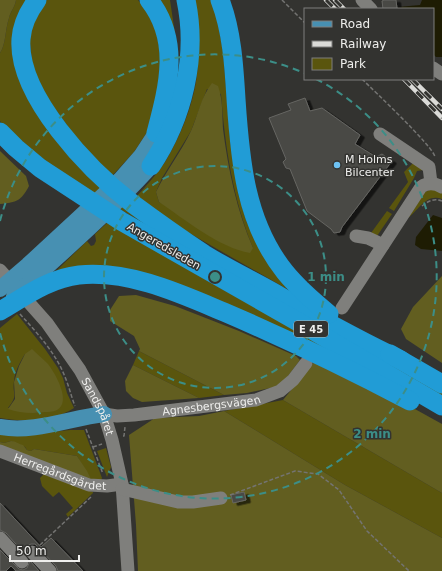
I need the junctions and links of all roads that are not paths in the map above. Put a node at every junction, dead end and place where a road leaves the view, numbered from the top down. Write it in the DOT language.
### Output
graph roads {
  1 [pos="36,0"];
  2 [pos="148,0"];
  3 [pos="177,0"];
  4 [pos="186,0"];
  5 [pos="220,0"];
  6 [pos="362,0"];
  7 [pos="370,8"];
  8 [pos="0,132"];
  9 [pos="156,133"];
  10 [pos="380,134"];
  11 [pos="150,166"];
  12 [pos="125,184"];
  13 [pos="437,185"];
  14 [pos="356,236"];
  15 [pos="382,245"];
  16 [pos="0,270"];
  17 [pos="0,289"];
  18 [pos="342,308"];
  19 [pos="0,310"];
  20 [pos="401,360"];
  21 [pos="306,363"];
  22 [pos="442,384"];
  23 [pos="442,406"];
  24 [pos="104,414"];
  25 [pos="442,418"];
  26 [pos="0,427"];
  27 [pos="0,451"];
  28 [pos="122,486"];
  29 [pos="221,498"];
  30 [pos="0,538"];
  31 [pos="32,552"];
  32 [pos="22,562"];
  33 [pos="50,571"];
  34 [pos="128,571"];
  1 -- 20 [label="highway"];
  2 -- 9 [label="highway"];
  3 -- 9 [label="highway"];
  4 -- 11 [label="highway"];
  5 -- 20 [label="highway, E 45"];
  6 -- 7 [label="street"];
  8 -- 23 [label="highway, Angeredsleden / E 45"];
  9 -- 12 [label="main road"];
  10 -- 13 [label="street"];
  11 -- 12 [label="main road"];
  12 -- 17 [label="main road"];
  12 -- 19 [label="main road"];
  13 -- 15 [label="street"];
  14 -- 15 [label="street"];
  15 -- 18 [label="street"];
  16 -- 24 [label="street, Sandspåret"];
  19 -- 25 [label="highway"];
  20 -- 22 [label="highway, E 45"];
  21 -- 24 [label="street, Agnesbergsvägen"];
  24 -- 26 [label="main road"];
  24 -- 28 [label="street, Sandspåret"];
  27 -- 28 [label="street, Herregårdsgärdet"];
  28 -- 29 [label="street, Herregårdsgärdet"];
  28 -- 34 [label="street, Sandspåret"];
  30 -- 32 [label="street"];
  31 -- 33 [label="street"];
}
